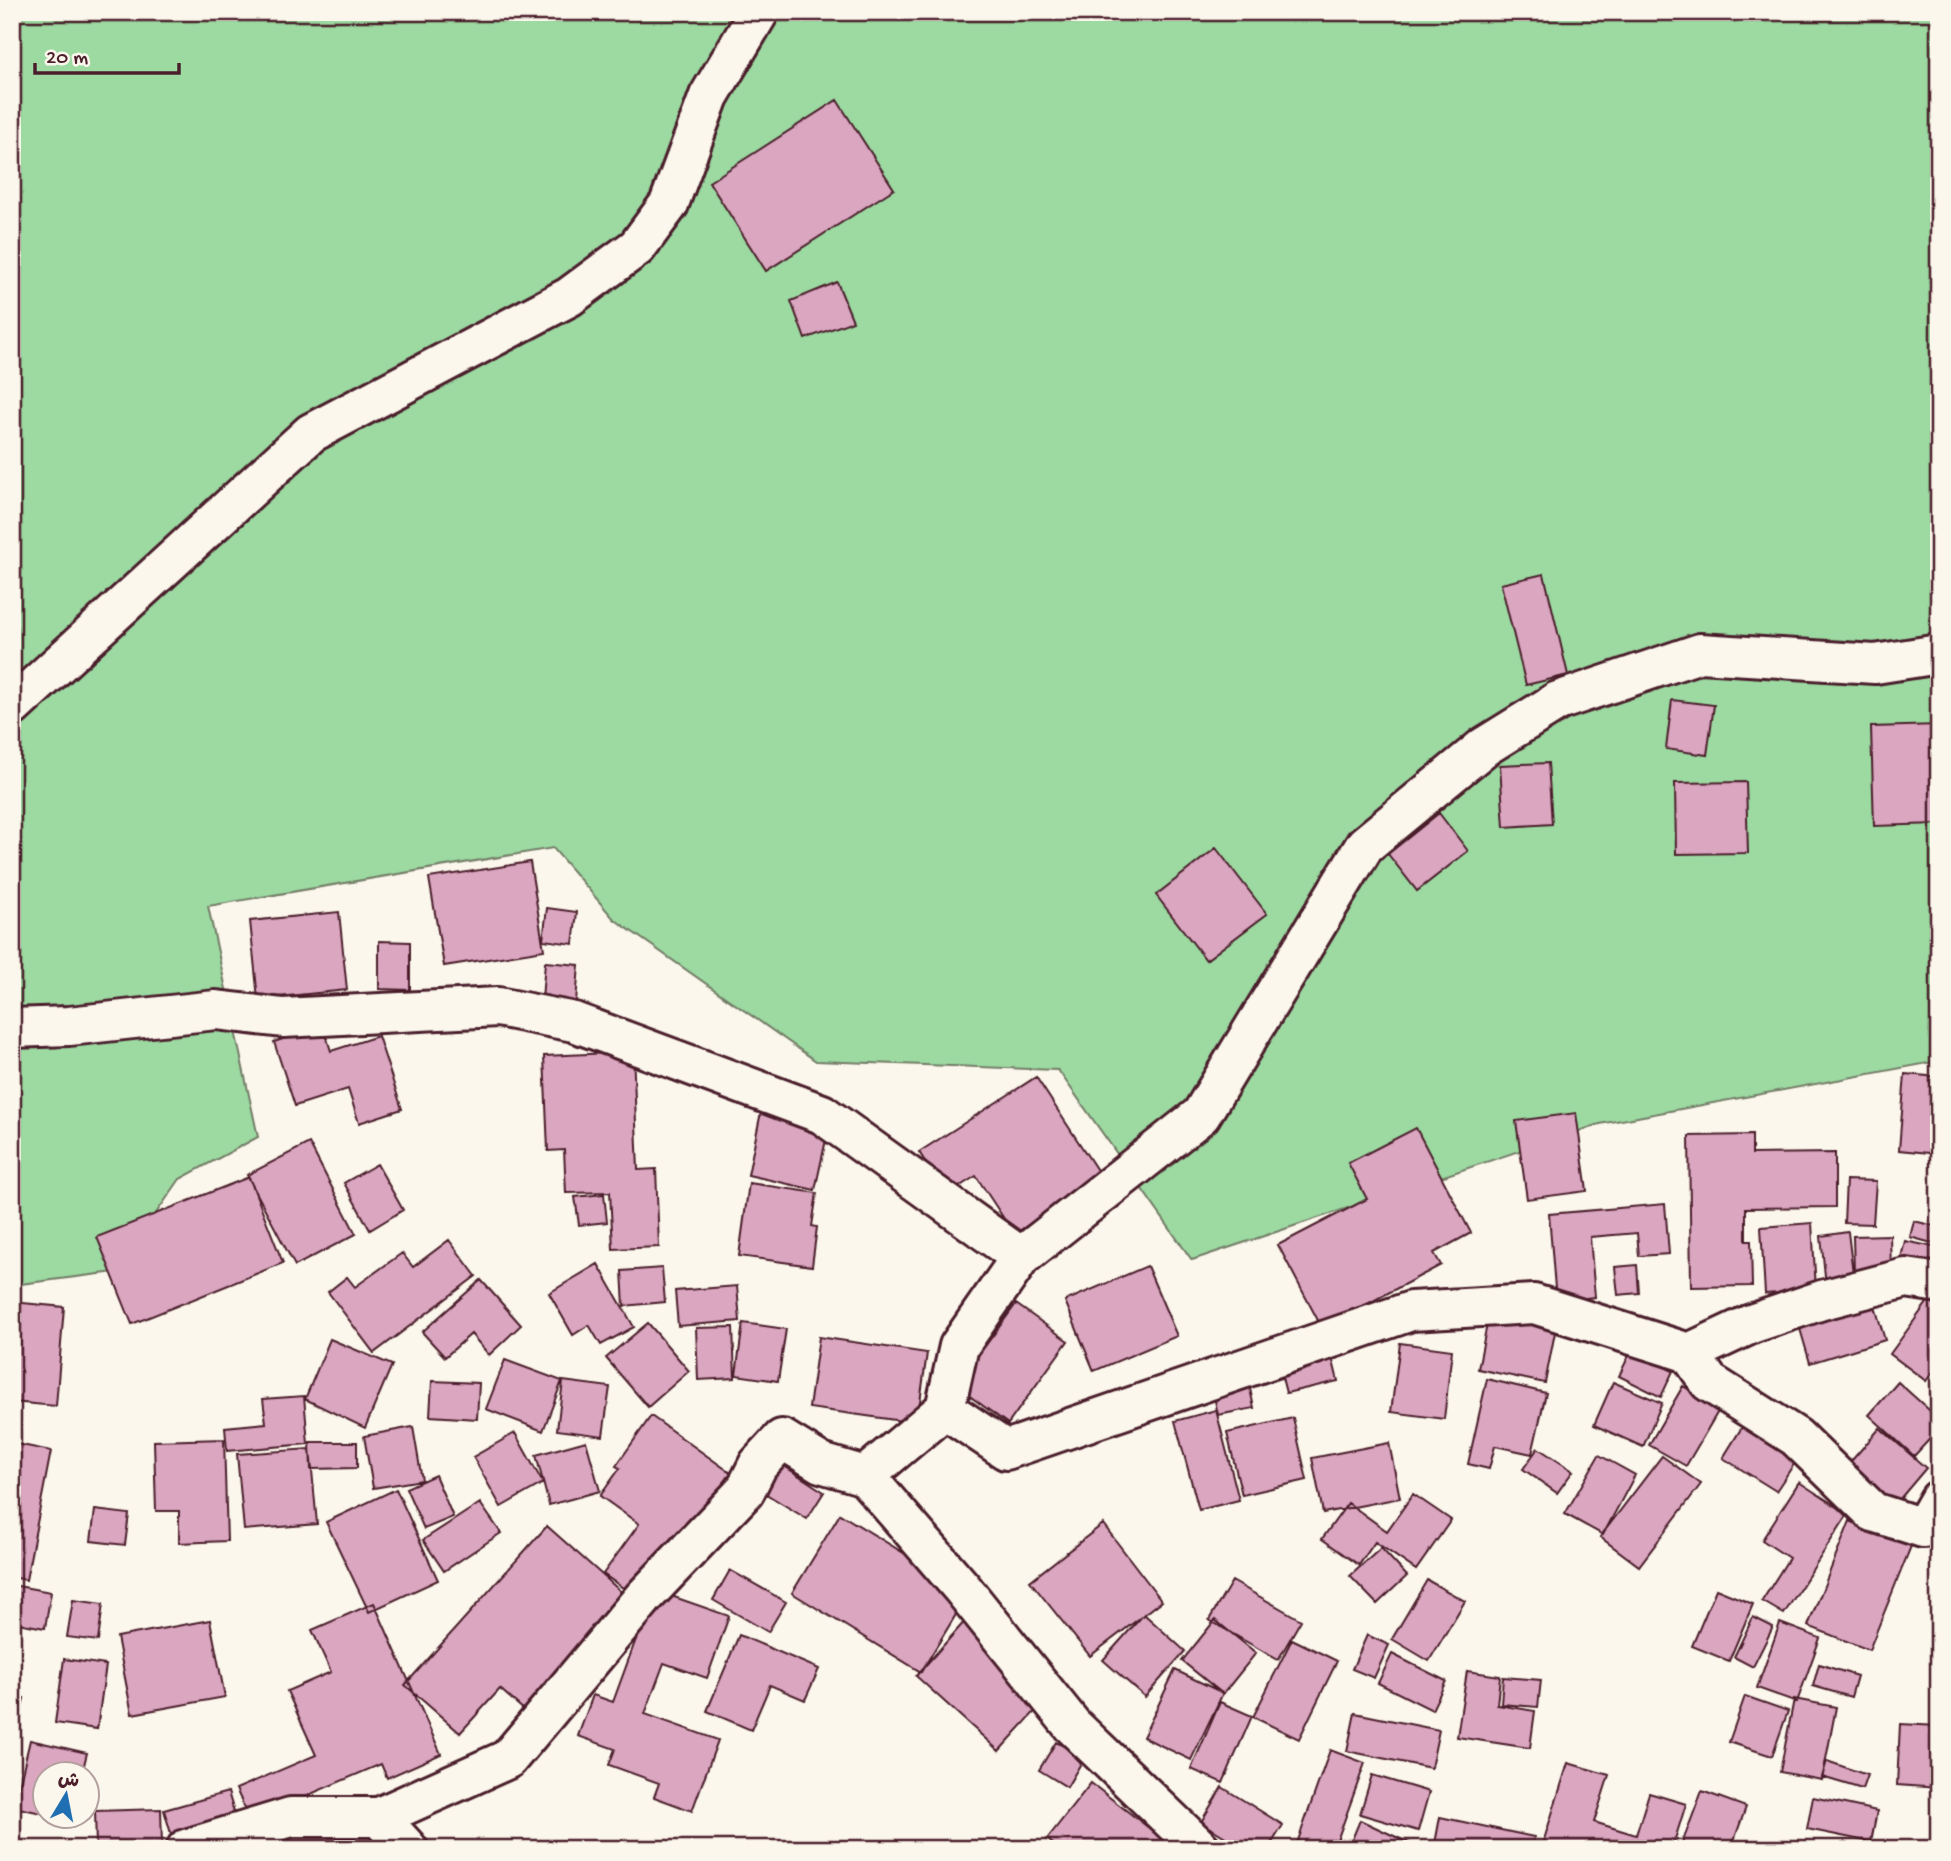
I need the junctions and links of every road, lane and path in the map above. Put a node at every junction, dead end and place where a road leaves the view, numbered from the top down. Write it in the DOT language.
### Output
graph roads {
  1 [pos="759,12"];
  2 [pos="1939,654"];
  3 [pos="12,707"];
  4 [pos="12,1028"];
  5 [pos="1021,1256"];
  6 [pos="1939,1283"];
  7 [pos="1689,1353"];
  8 [pos="945,1409"];
  9 [pos="865,1476"];
  10 [pos="1939,1500"];
  11 [pos="379,1817"];
  12 [pos="186,1849"];
  13 [pos="408,1849"];
  14 [pos="1201,1849"];
  1 -- 3 [label="street"];
  2 -- 5 [label="street"];
  4 -- 5 [label="street"];
  5 -- 8 [label="street"];
  6 -- 7 [label="street"];
  7 -- 8 [label="street"];
  7 -- 10 [label="street"];
  8 -- 9 [label="street"];
  9 -- 11 [label="street"];
  9 -- 14 [label="street"];
  11 -- 12 [label="street"];
  11 -- 13 [label="street"];
}
